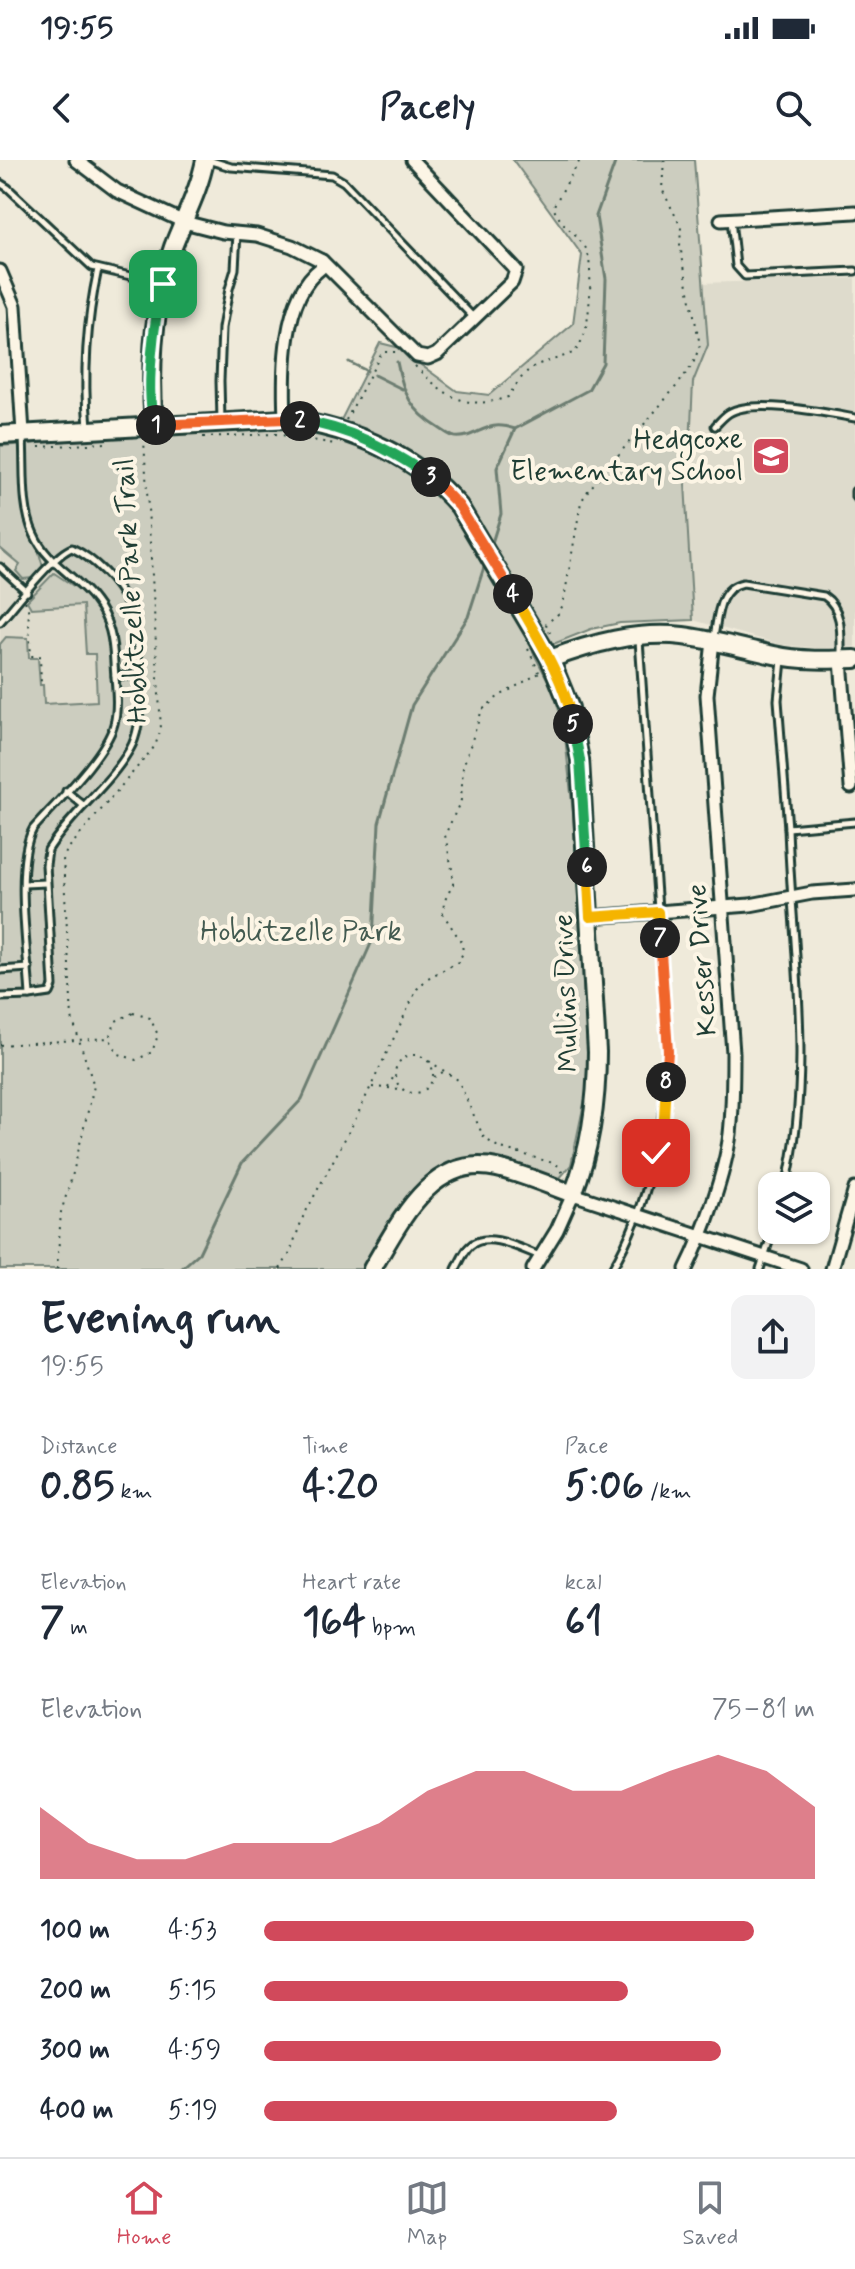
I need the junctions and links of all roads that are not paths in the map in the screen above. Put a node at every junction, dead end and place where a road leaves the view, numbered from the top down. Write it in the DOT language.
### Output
graph roads {
  1 [pos="76,160"];
  2 [pos="206,160"];
  3 [pos="412,160"];
  4 [pos="0,183"];
  5 [pos="855,212"];
  6 [pos="726,220"];
  7 [pos="184,222"];
  8 [pos="237,233"];
  9 [pos="322,261"];
  10 [pos="98,269"];
  11 [pos="0,271"];
  12 [pos="855,271"];
  13 [pos="163,284"];
  14 [pos="474,319"];
  15 [pos="855,418"];
  16 [pos="285,419"];
  17 [pos="222,422"];
  18 [pos="715,426"];
  19 [pos="88,429"];
  20 [pos="150,433"];
  21 [pos="0,435"];
  22 [pos="28,439"];
  23 [pos="855,491"];
  24 [pos="855,497"];
  25 [pos="53,563"];
  26 [pos="0,567"];
  27 [pos="25,594"];
  28 [pos="0,622"];
  29 [pos="639,636"];
  30 [pos="713,641"];
  31 [pos="782,657"];
  32 [pos="848,660"];
  33 [pos="547,665"];
  34 [pos="138,671"];
  35 [pos="115,676"];
  36 [pos="851,787"];
  37 [pos="66,791"];
  38 [pos="83,805"];
  39 [pos="855,822"];
  40 [pos="788,828"];
  41 [pos="46,883"];
  42 [pos="24,884"];
  43 [pos="855,890"];
  44 [pos="790,897"];
  45 [pos="724,907"];
  46 [pos="658,912"];
  47 [pos="590,917"];
  48 [pos="29,968"];
  49 [pos="0,970"];
  50 [pos="30,996"];
  51 [pos="0,997"];
  52 [pos="789,1172"];
  53 [pos="570,1186"];
  54 [pos="855,1189"];
  55 [pos="637,1214"];
  56 [pos="701,1236"];
  57 [pos="768,1244"];
  58 [pos="541,1256"];
  59 [pos="762,1263"];
  60 [pos="372,1269"];
  61 [pos="456,1269"];
  62 [pos="533,1269"];
  63 [pos="612,1269"];
  64 [pos="686,1269"];
  65 [pos="801,1269"];
  66 [pos="832,1269"];
  1 -- 7 [label="street"];
  2 -- 7 [label="street"];
  2 -- 14 [label="lane"];
  3 -- 14 [label="street"];
  4 -- 10 [label="lane"];
  5 -- 6 [label="street"];
  6 -- 12 [label="lane"];
  7 -- 8 [label="street"];
  7 -- 13 [label="street"];
  8 -- 9 [label="street"];
  8 -- 17 [label="lane"];
  9 -- 14 [label="street"];
  9 -- 16 [label="street"];
  10 -- 13 [label="lane"];
  10 -- 19 [label="lane"];
  11 -- 22 [label="street"];
  13 -- 20 [label="street"];
  15 -- 18 [label="lane"];
  16 -- 17 [label="street, Mullins Drive"];
  16 -- 33 [label="street, Mullins Drive"];
  17 -- 20 [label="street, Mullins Drive"];
  19 -- 20 [label="street, Mullins Drive"];
  19 -- 22 [label="street, Mullins Drive"];
  21 -- 22 [label="street, Mullins Drive"];
  22 -- 25 [label="lane"];
  23 -- 24 [label="lane"];
  25 -- 27 [label="lane"];
  25 -- 34 [label="lane"];
  25 -- 35 [label="lane"];
  26 -- 27 [label="lane"];
  27 -- 28 [label="lane"];
  29 -- 30 [label="street"];
  29 -- 33 [label="street"];
  29 -- 46 [label="lane"];
  30 -- 31 [label="street"];
  30 -- 32 [label="lane"];
  30 -- 45 [label="street, Kesser Drive"];
  31 -- 32 [label="street"];
  31 -- 40 [label="lane"];
  32 -- 36 [label="street"];
  33 -- 47 [label="street, Mullins Drive"];
  34 -- 35 [label="lane"];
  34 -- 38 [label="lane"];
  35 -- 37 [label="lane"];
  37 -- 38 [label="lane"];
  37 -- 42 [label="lane"];
  38 -- 41 [label="lane"];
  39 -- 40 [label="lane"];
  40 -- 44 [label="lane"];
  41 -- 42 [label="lane"];
  41 -- 50 [label="lane"];
  42 -- 48 [label="lane"];
  43 -- 44 [label="street"];
  44 -- 45 [label="street"];
  44 -- 52 [label="lane"];
  45 -- 46 [label="street"];
  45 -- 56 [label="street, Kesser Drive"];
  46 -- 47 [label="street"];
  46 -- 55 [label="lane"];
  47 -- 53 [label="street, Mullins Drive"];
  48 -- 49 [label="lane"];
  48 -- 50 [label="lane"];
  50 -- 51 [label="lane"];
  53 -- 55 [label="street"];
  53 -- 58 [label="street, Mullins Drive"];
  53 -- 60 [label="street"];
  54 -- 66 [label="street"];
  55 -- 56 [label="street"];
  55 -- 63 [label="lane"];
  56 -- 59 [label="street"];
  56 -- 64 [label="street, Kesser Drive"];
  57 -- 59 [label="lane"];
  58 -- 61 [label="lane"];
  58 -- 62 [label="street, Mullins Drive"];
  59 -- 65 [label="street"];
}
